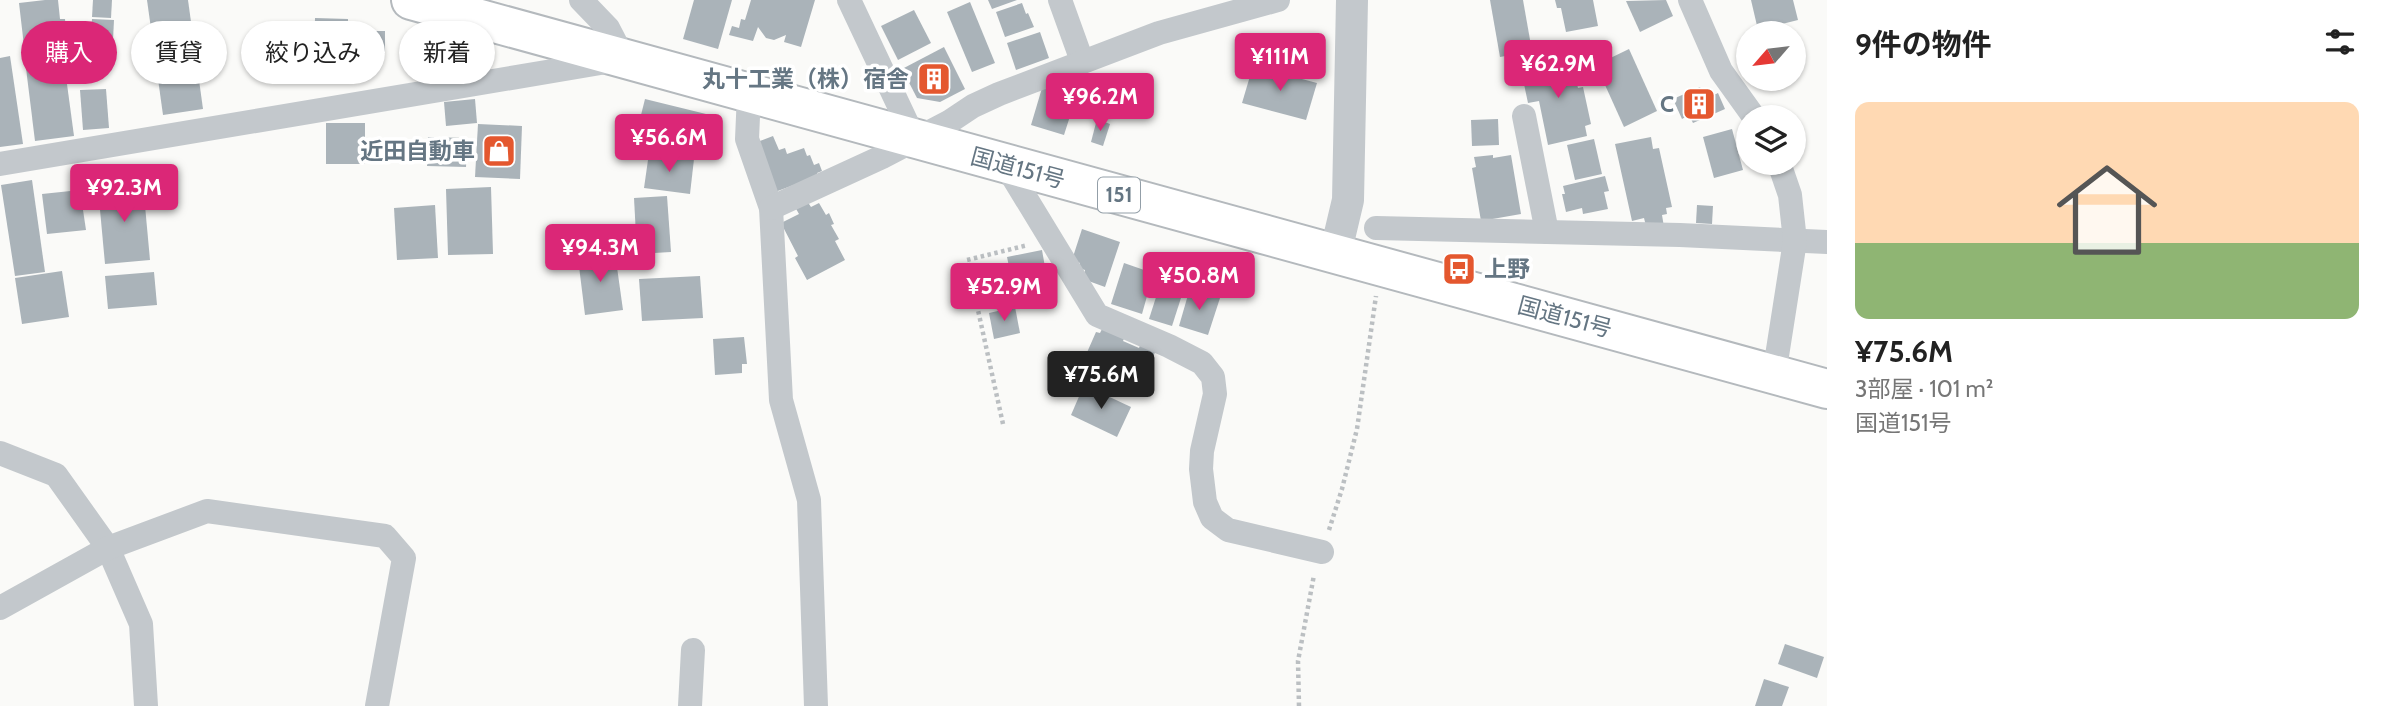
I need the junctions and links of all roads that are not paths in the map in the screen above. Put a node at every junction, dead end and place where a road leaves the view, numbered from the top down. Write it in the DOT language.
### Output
graph roads {
  1 [pos="411,0"];
  2 [pos="581,0"];
  3 [pos="849,0"];
  4 [pos="1060,0"];
  5 [pos="1278,0"];
  6 [pos="1352,0"];
  7 [pos="1690,0"];
  8 [pos="624,59"];
  9 [pos="1082,61"];
  10 [pos="749,94"];
  11 [pos="1745,105"];
  12 [pos="1524,116"];
  13 [pos="915,140"];
  14 [pos="0,164"];
  15 [pos="1005,164"];
  16 [pos="1783,175"];
  17 [pos="771,208"];
  18 [pos="1376,228"];
  19 [pos="1547,232"];
  20 [pos="1795,241"];
  21 [pos="1827,242"];
  22 [pos="1335,255"];
  23 [pos="1774,375"];
  24 [pos="1827,389"];
  25 [pos="0,453"];
  26 [pos="108,548"];
  27 [pos="1322,552"];
  28 [pos="0,608"];
  29 [pos="693,650"];
  30 [pos="146,706"];
  31 [pos="377,706"];
  32 [pos="690,706"];
  33 [pos="816,706"];
  1 -- 8 [label="highway, 国道151号 / 151"];
  2 -- 8 [label="street"];
  3 -- 13 [label="street"];
  4 -- 9 [label="street"];
  5 -- 9 [label="street"];
  6 -- 22 [label="street"];
  7 -- 11 [label="street"];
  8 -- 10 [label="highway, 国道151号 / 151"];
  8 -- 14 [label="street"];
  9 -- 13 [label="street"];
  10 -- 13 [label="highway, 国道151号 / 151"];
  10 -- 17 [label="street"];
  12 -- 19 [label="street"];
  13 -- 15 [label="highway, 国道151号 / 151"];
  13 -- 17 [label="street"];
  15 -- 22 [label="highway, 国道151号 / 151"];
  15 -- 27 [label="street"];
  16 -- 20 [label="street"];
  17 -- 33 [label="street"];
  18 -- 19 [label="street"];
  19 -- 20 [label="street"];
  20 -- 21 [label="street"];
  20 -- 23 [label="street"];
  22 -- 23 [label="highway, 国道151号 / 151"];
  23 -- 24 [label="highway, 国道151号 / 151"];
  25 -- 26 [label="street"];
  26 -- 28 [label="street"];
  26 -- 30 [label="street"];
  26 -- 31 [label="street"];
  29 -- 32 [label="street"];
}
